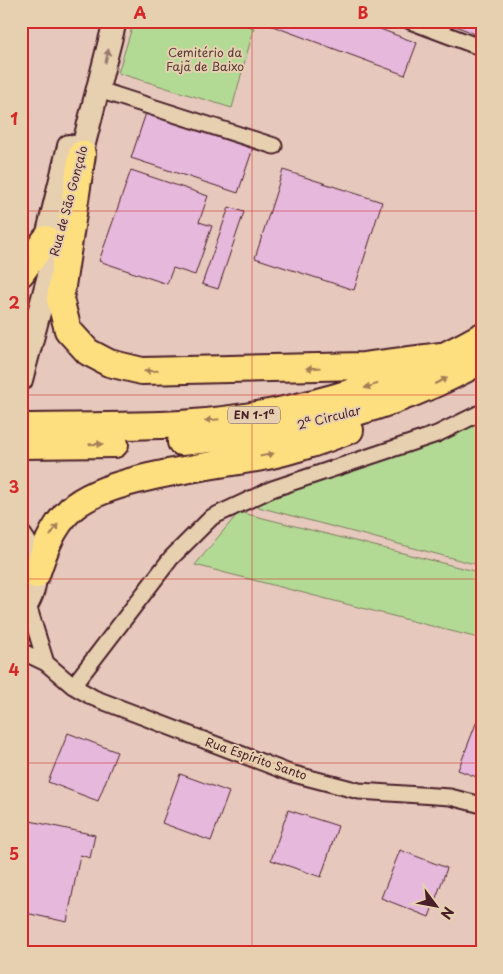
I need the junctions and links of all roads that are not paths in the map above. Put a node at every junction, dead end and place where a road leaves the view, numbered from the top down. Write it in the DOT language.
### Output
graph roads {
  1 [pos="100,21"];
  2 [pos="115,21"];
  3 [pos="410,21"];
  4 [pos="482,48"];
  5 [pos="99,90"];
  6 [pos="274,146"];
  7 [pos="82,154"];
  8 [pos="46,239"];
  9 [pos="21,273"];
  10 [pos="21,334"];
  11 [pos="482,336"];
  12 [pos="448,355"];
  13 [pos="482,360"];
  14 [pos="21,380"];
  15 [pos="398,399"];
  16 [pos="482,412"];
  17 [pos="21,427"];
  18 [pos="49,436"];
  19 [pos="21,445"];
  20 [pos="21,538"];
  21 [pos="36,575"];
  22 [pos="24,609"];
  23 [pos="21,650"];
  24 [pos="46,663"];
  25 [pos="73,686"];
  26 [pos="482,805"];
  1 -- 8 [label="main road, Rua de São Gonçalo"];
  5 -- 2 [label="main road, Rua de São Gonçalo, one-way"];
  3 -- 4 [label="street"];
  5 -- 6 [label="street"];
  5 -- 7 [label="main road, Rua de São Gonçalo"];
  12 -- 7 [label="highway, one-way"];
  7 -- 14 [label="main road, Rua de São Gonçalo"];
  8 -- 9 [label="highway"];
  8 -- 10 [label="main road, Rua de São Gonçalo"];
  11 -- 12 [label="highway, 2ª Circular / EN 1-1ª"];
  12 -- 18 [label="highway, 2ª Circular / EN 1-1ª, one-way"];
  15 -- 13 [label="highway, 2ª Circular / EN 1-1ª, one-way"];
  18 -- 15 [label="highway, 2ª Circular / EN 1-1ª, one-way"];
  21 -- 15 [label="highway, one-way"];
  16 -- 25 [label="street"];
  17 -- 18 [label="highway, EN 1-1ª"];
  18 -- 19 [label="highway, EN 1-1ª"];
  20 -- 21 [label="main road"];
  21 -- 22 [label="main road"];
  22 -- 24 [label="street"];
  23 -- 24 [label="street, Rua Espírito Santo"];
  24 -- 25 [label="street, Rua Espírito Santo"];
  25 -- 26 [label="street, Rua Espírito Santo"];
}
